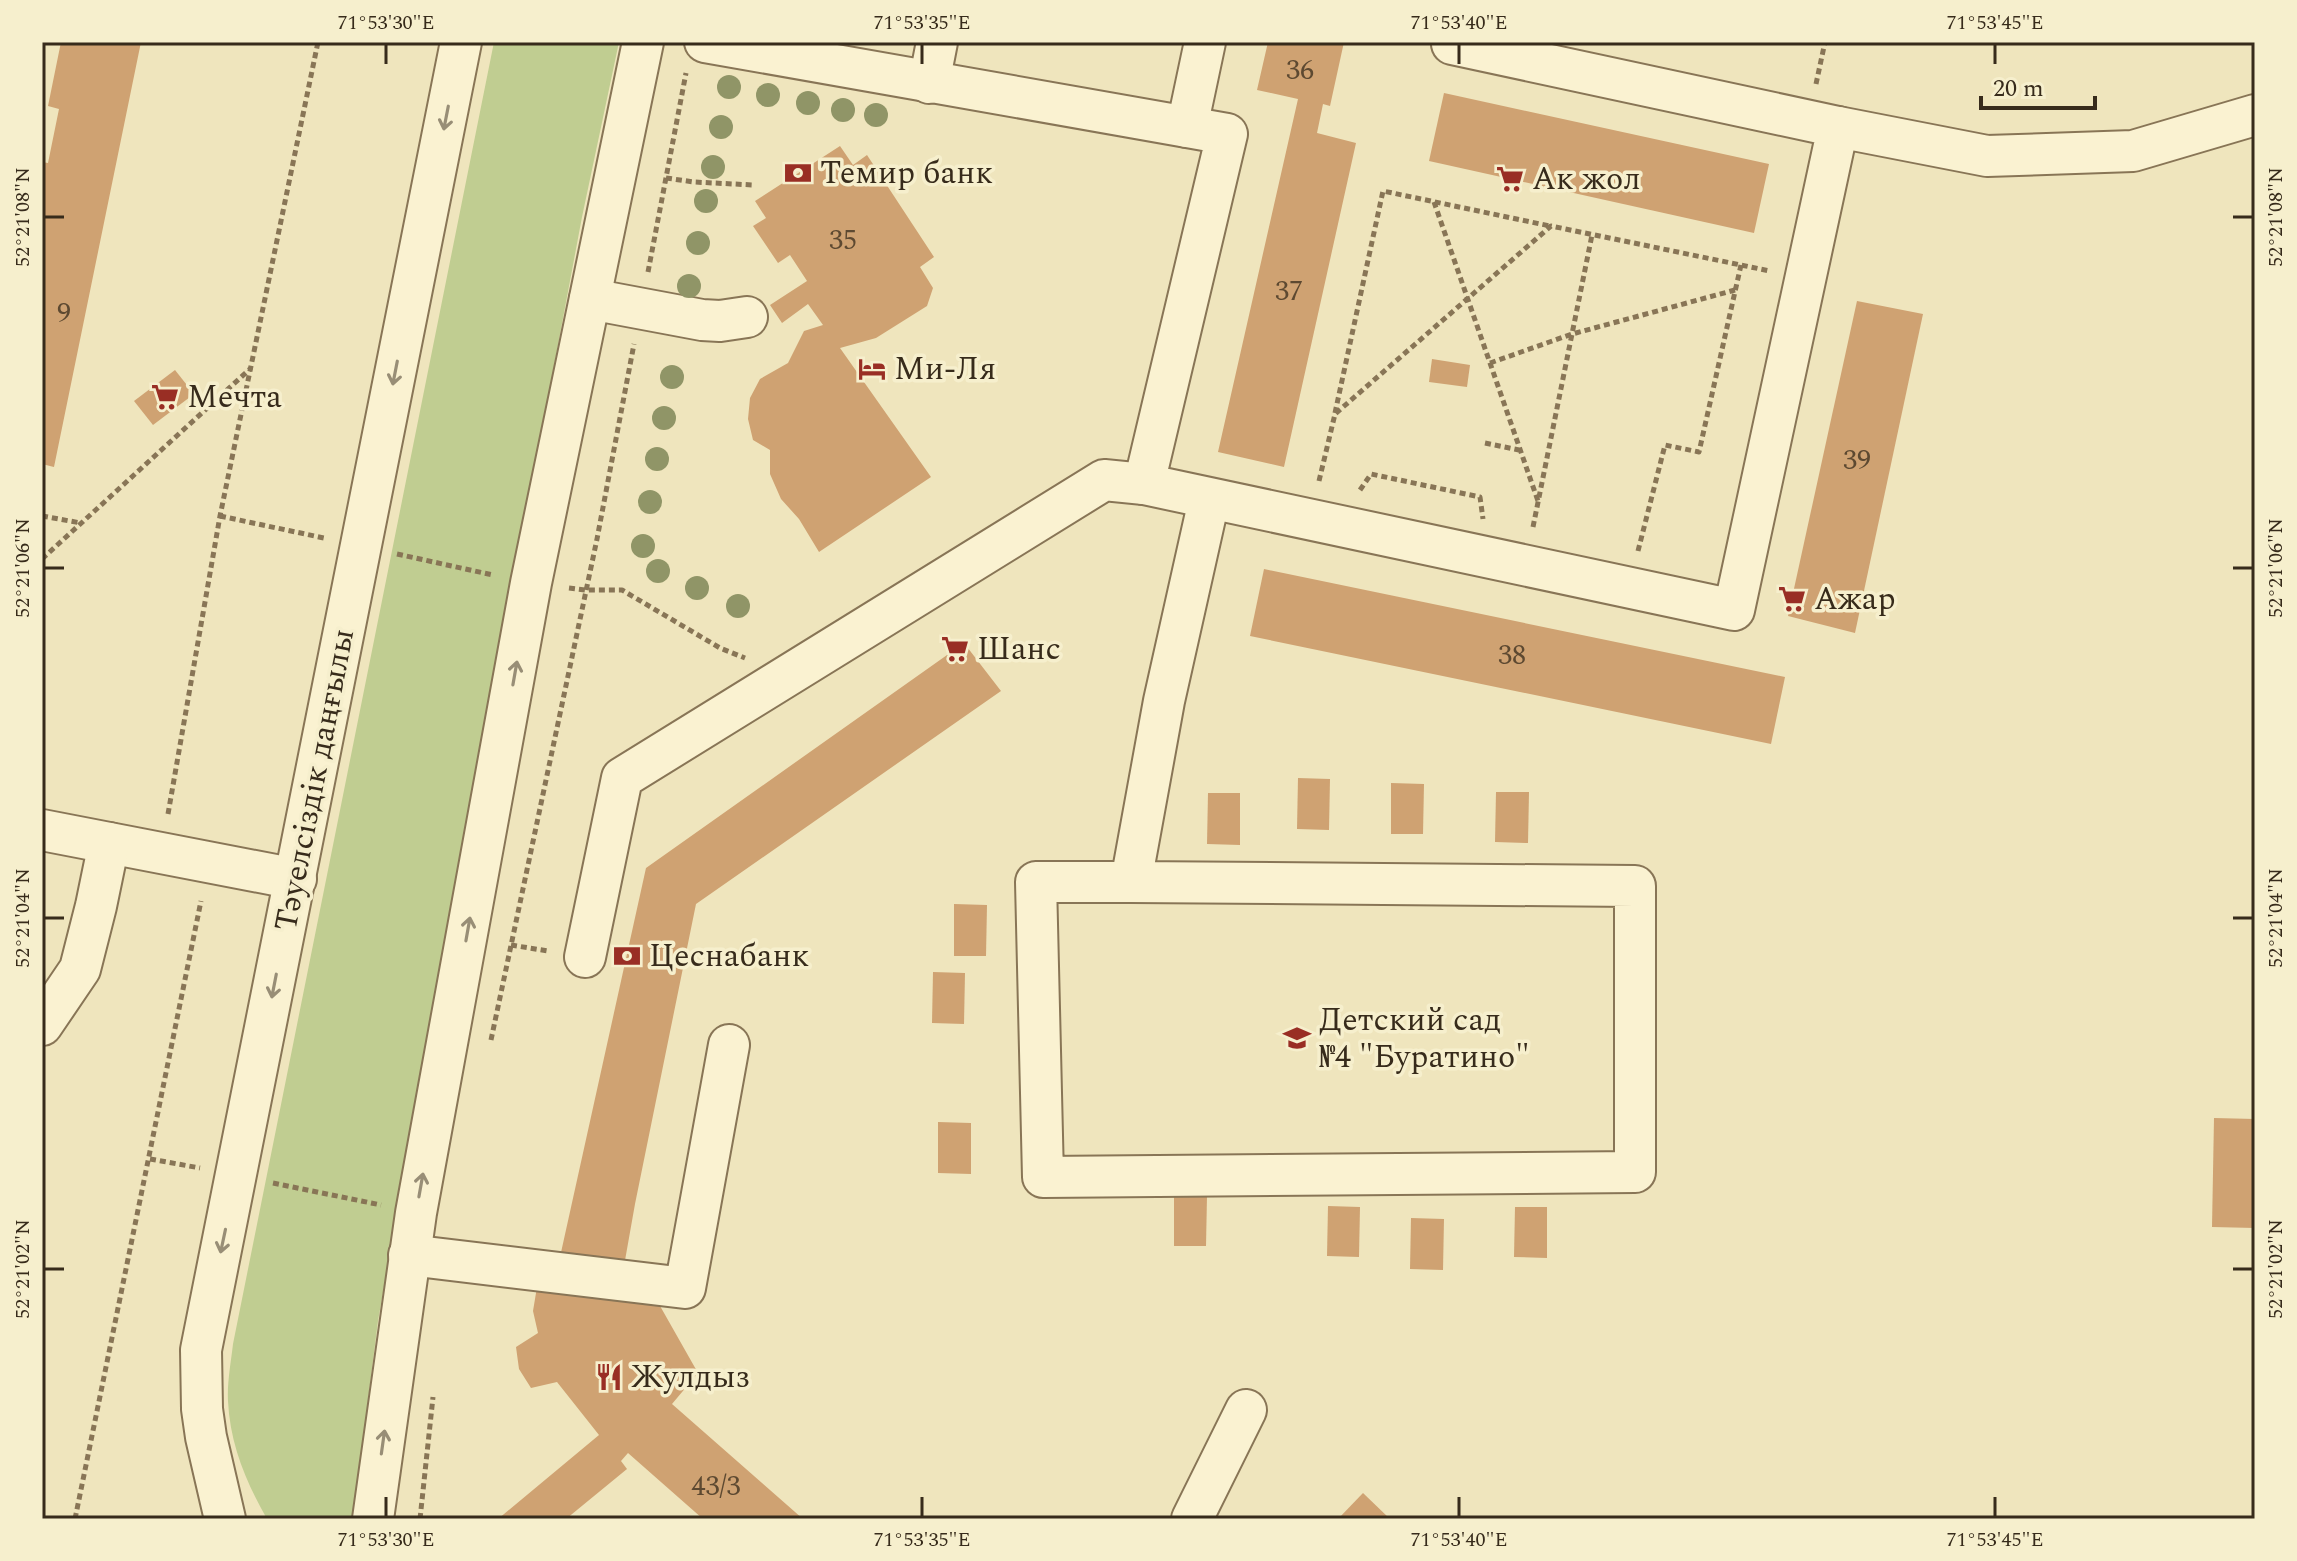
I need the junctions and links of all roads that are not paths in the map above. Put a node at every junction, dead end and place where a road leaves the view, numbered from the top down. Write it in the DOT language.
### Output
graph roads {
  1 [pos="461,42"];
  2 [pos="643,42"];
  3 [pos="937,42"];
  4 [pos="1205,42"];
  5 [pos="1452,44"];
  6 [pos="696,57"];
  7 [pos="929,83"];
  8 [pos="2255,115"];
  9 [pos="1187,127"];
  10 [pos="1838,127"];
  11 [pos="590,299"];
  12 [pos="747,317"];
  13 [pos="1144,484"];
  14 [pos="1209,500"];
  15 [pos="42,830"];
  16 [pos="109,843"];
  17 [pos="296,879"];
  18 [pos="1131,882"];
  19 [pos="585,957"];
  20 [pos="42,1025"];
  21 [pos="729,1045"];
  22 [pos="409,1255"];
  23 [pos="1246,1410"];
  24 [pos="225,1519"];
  25 [pos="373,1519"];
  26 [pos="1192,1519"];
  1 -- 17 [label="street, Тәуелсіздік даңғылы, one-way"];
  2 -- 11 [label="street"];
  3 -- 7 [label="street"];
  4 -- 9 [label="street"];
  5 -- 10 [label="street"];
  6 -- 7 [label="street"];
  7 -- 9 [label="street"];
  8 -- 10 [label="street"];
  9 -- 13 [label="street"];
  10 -- 14 [label="street"];
  11 -- 12 [label="street"];
  22 -- 11 [label="street, one-way"];
  13 -- 14 [label="street"];
  13 -- 19 [label="street"];
  14 -- 18 [label="street"];
  15 -- 16 [label="street"];
  16 -- 17 [label="street"];
  16 -- 20 [label="street"];
  17 -- 24 [label="street, Тәуелсіздік даңғылы, one-way"];
  18 -- 18 [label="street"];
  21 -- 22 [label="street"];
  25 -- 22 [label="street, one-way"];
  23 -- 26 [label="street"];
}
